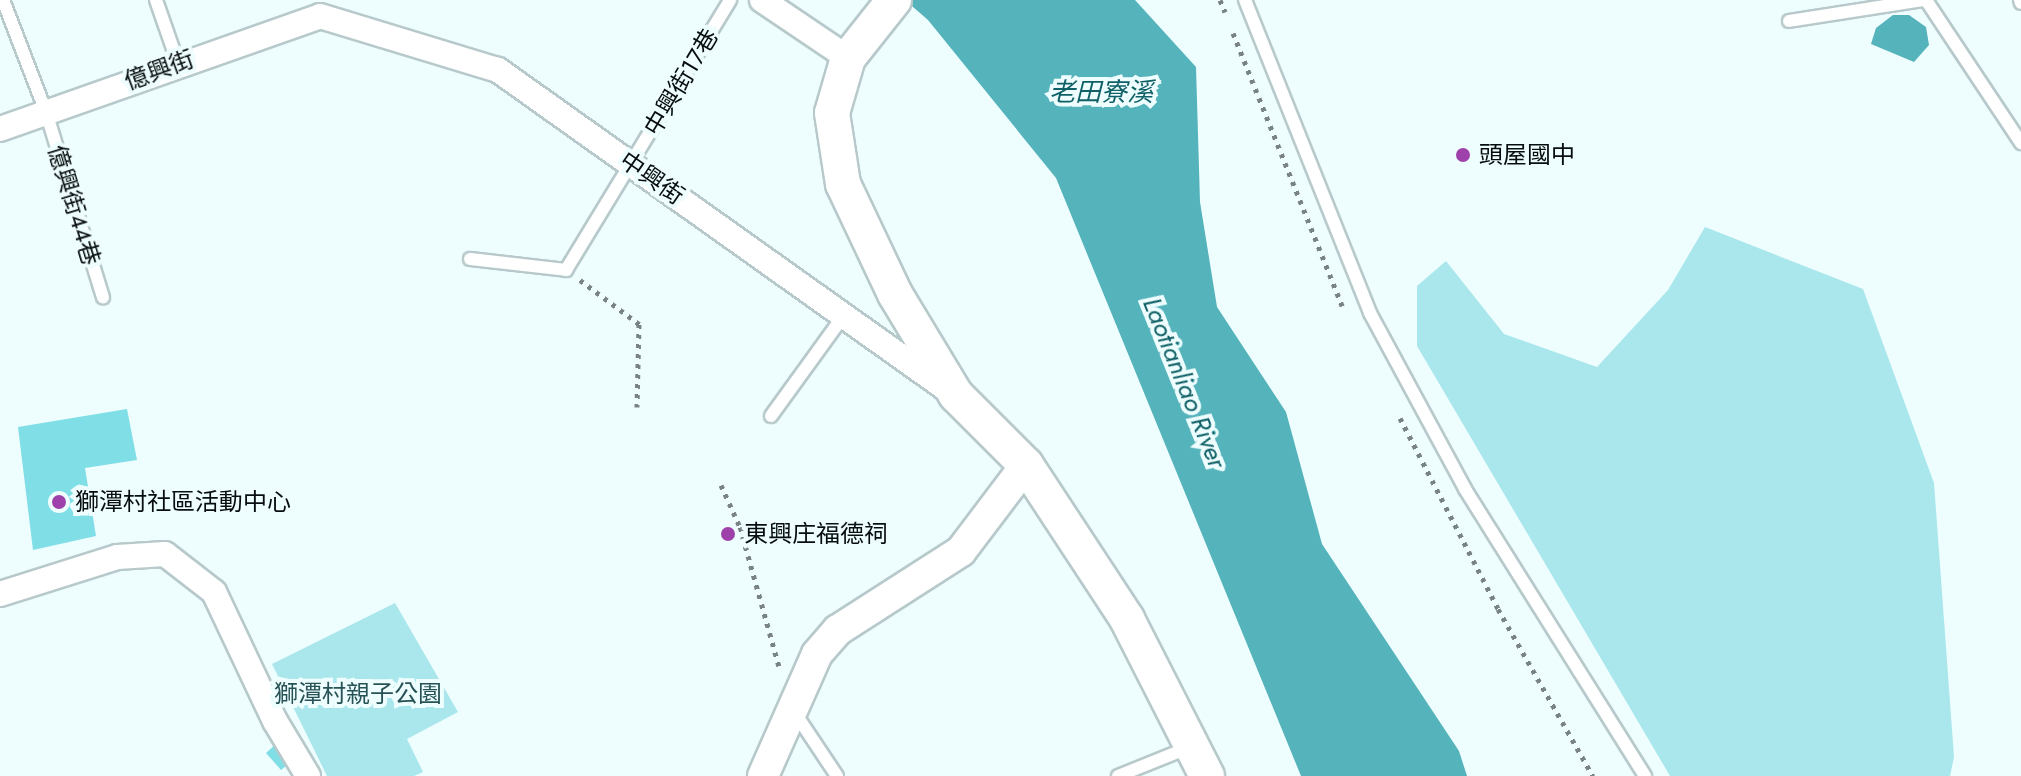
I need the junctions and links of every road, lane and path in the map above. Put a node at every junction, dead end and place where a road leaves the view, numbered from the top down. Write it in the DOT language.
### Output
graph roads {
  1 [pos="3,0"];
  2 [pos="156,0"];
  3 [pos="730,0"];
  4 [pos="762,0"];
  5 [pos="894,0"];
  6 [pos="1245,0"];
  7 [pos="1924,0"];
  8 [pos="317,8"];
  9 [pos="1789,21"];
  10 [pos="848,58"];
  11 [pos="178,63"];
  12 [pos="46,112"];
  13 [pos="0,129"];
  14 [pos="2021,143"];
  15 [pos="632,164"];
  16 [pos="470,259"];
  17 [pos="566,270"];
  18 [pos="103,297"];
  19 [pos="844,315"];
  20 [pos="956,395"];
  21 [pos="637,407"];
  22 [pos="771,416"];
  23 [pos="1026,465"];
  24 [pos="721,485"];
  25 [pos="0,594"];
  26 [pos="795,713"];
  27 [pos="1201,760"];
  28 [pos="308,776"];
  29 [pos="763,776"];
  30 [pos="837,776"];
  31 [pos="1118,776"];
  32 [pos="1645,776"];
  1 -- 12 [label="lane, 億興街44巷"];
  2 -- 11 [label="lane"];
  3 -- 15 [label="lane, 中興街17巷"];
  4 -- 10 [label="street"];
  5 -- 10 [label="main road"];
  6 -- 32 [label="lane"];
  7 -- 9 [label="lane"];
  7 -- 14 [label="lane"];
  8 -- 11 [label="street, 億興街"];
  8 -- 15 [label="street, 中興街"];
  10 -- 20 [label="main road"];
  11 -- 12 [label="street, 億興街"];
  12 -- 13 [label="street, 億興街"];
  12 -- 18 [label="lane, 億興街44巷"];
  15 -- 17 [label="lane, 中興街17巷"];
  15 -- 19 [label="street, 中興街"];
  16 -- 17 [label="lane"];
  17 -- 21 [label="path"];
  19 -- 20 [label="street, 中興街"];
  19 -- 22 [label="lane"];
  20 -- 23 [label="main road"];
  23 -- 26 [label="street"];
  23 -- 27 [label="main road"];
  24 -- 26 [label="path"];
  25 -- 28 [label="street"];
  26 -- 29 [label="street"];
  26 -- 30 [label="lane"];
  27 -- 31 [label="lane"];
}
